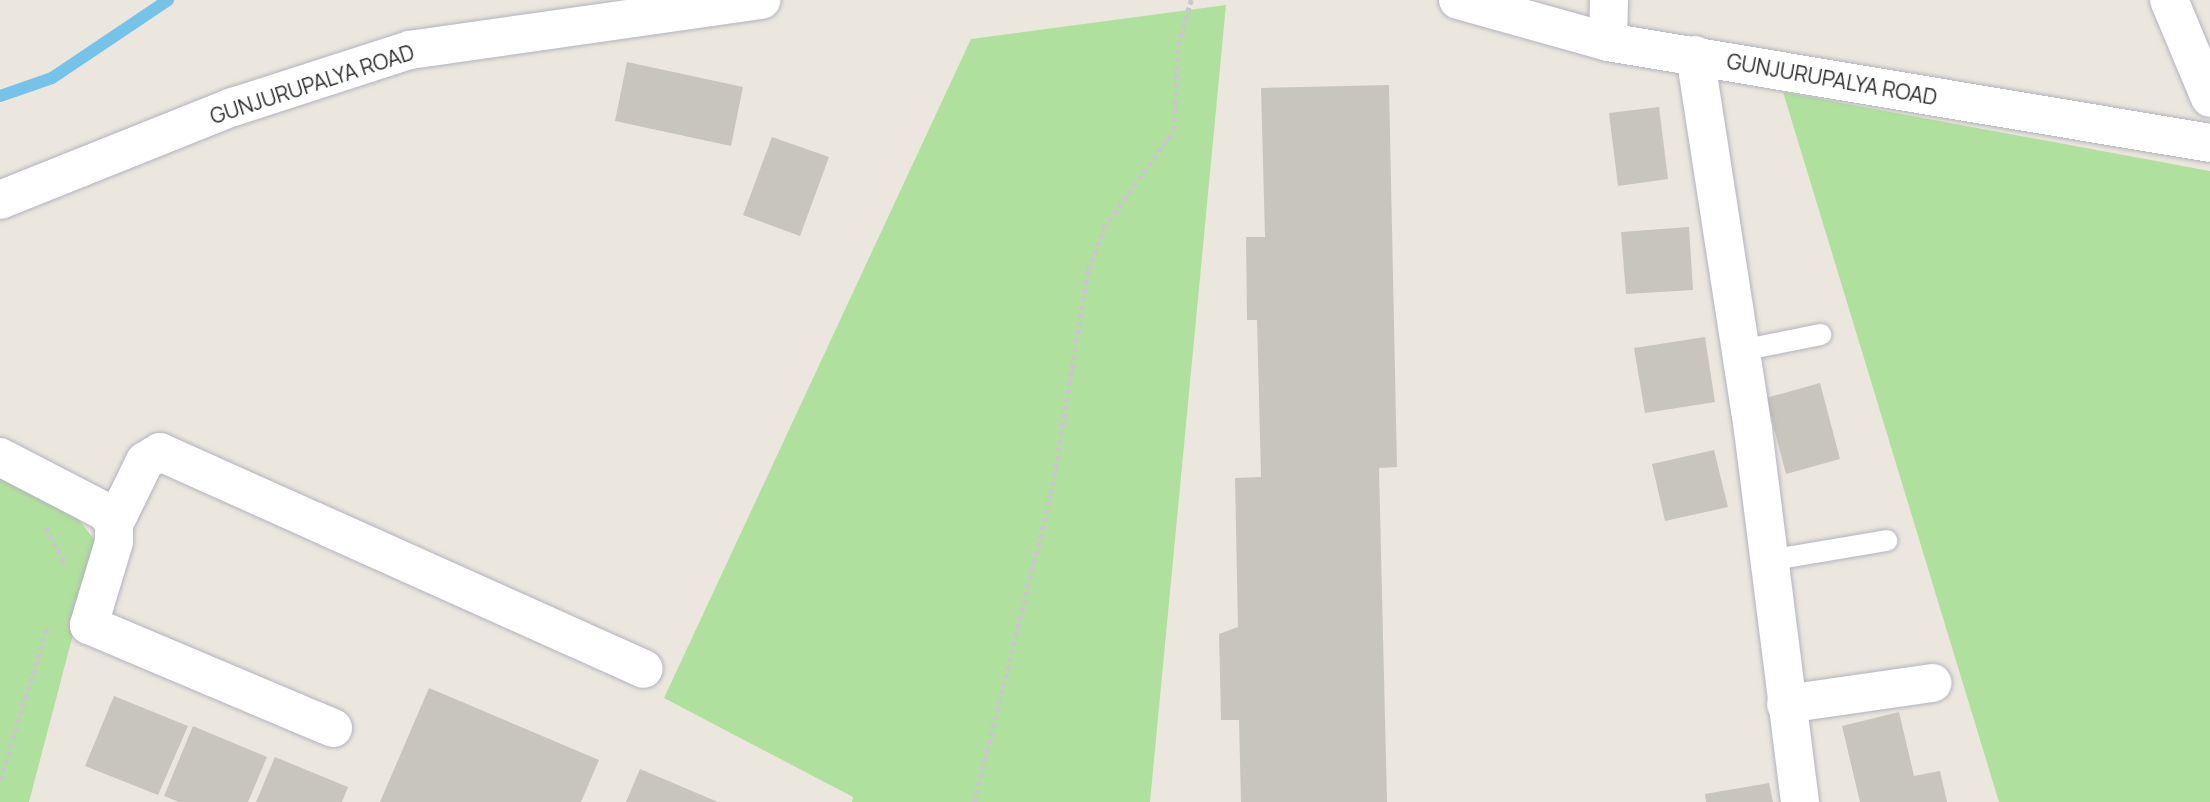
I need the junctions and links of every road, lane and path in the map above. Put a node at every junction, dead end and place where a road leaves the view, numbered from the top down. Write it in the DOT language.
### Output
graph roads {
  1 [pos="761,0"];
  2 [pos="1191,0"];
  3 [pos="1458,0"];
  4 [pos="1609,0"];
  5 [pos="2169,0"];
  6 [pos="641,7"];
  7 [pos="1608,42"];
  8 [pos="1695,55"];
  9 [pos="2210,98"];
  10 [pos="2210,143"];
  11 [pos="0,200"];
  12 [pos="1820,334"];
  13 [pos="1741,350"];
  14 [pos="0,457"];
  15 [pos="34,521"];
  16 [pos="114,524"];
  17 [pos="1885,540"];
  18 [pos="1768,560"];
  19 [pos="62,580"];
  20 [pos="50,620"];
  21 [pos="644,669"];
  22 [pos="1932,683"];
  23 [pos="1786,705"];
  24 [pos="333,728"];
  25 [pos="0,780"];
  26 [pos="974,802"];
  27 [pos="1800,802"];
  1 -- 6 [label="street, GUNJURUPALYA ROAD"];
  2 -- 26 [label="path"];
  3 -- 7 [label="street, GUNJURUPALYA ROAD"];
  4 -- 7 [label="street"];
  5 -- 9 [label="street"];
  6 -- 11 [label="street, GUNJURUPALYA ROAD"];
  7 -- 8 [label="street, GUNJURUPALYA ROAD"];
  8 -- 10 [label="street, GUNJURUPALYA ROAD"];
  8 -- 13 [label="street"];
  12 -- 13 [label="lane"];
  13 -- 18 [label="street"];
  14 -- 16 [label="street"];
  15 -- 19 [label="path"];
  16 -- 21 [label="street"];
  16 -- 24 [label="street"];
  17 -- 18 [label="lane"];
  18 -- 23 [label="street"];
  20 -- 25 [label="path"];
  22 -- 23 [label="street"];
  23 -- 27 [label="street"];
}
